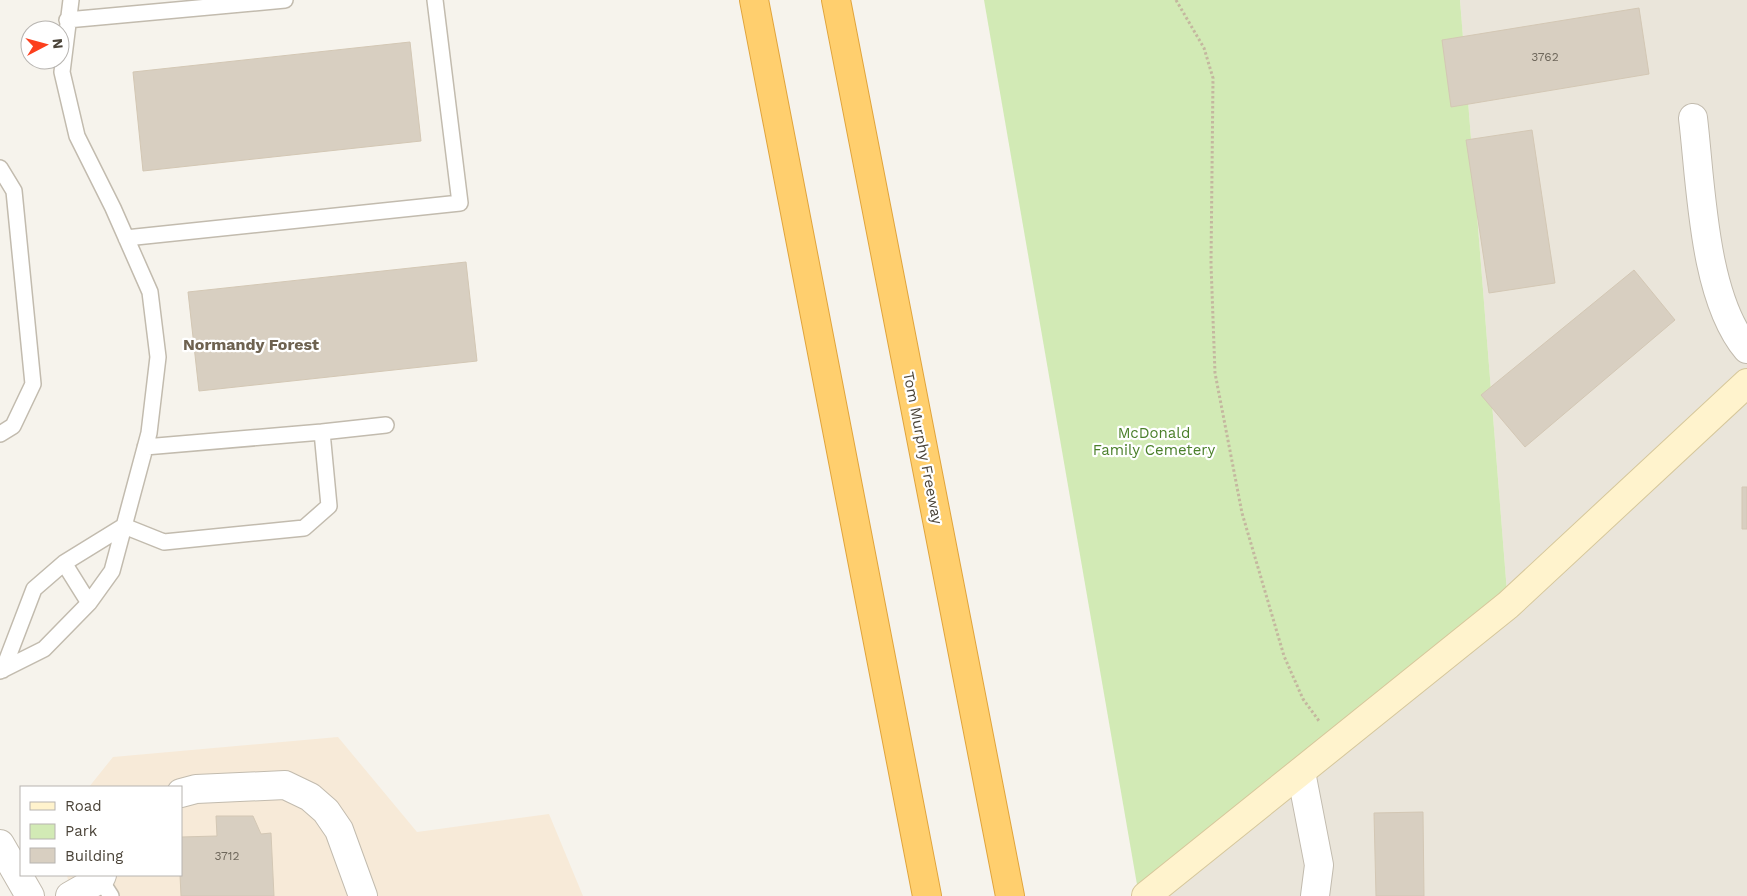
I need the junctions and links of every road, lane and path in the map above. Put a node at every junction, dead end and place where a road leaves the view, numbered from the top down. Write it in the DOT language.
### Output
graph roads {
  1 [pos="71,0"];
  2 [pos="284,0"];
  3 [pos="435,0"];
  4 [pos="754,0"];
  5 [pos="836,0"];
  6 [pos="1176,0"];
  7 [pos="67,20"];
  8 [pos="62,70"];
  9 [pos="1693,118"];
  10 [pos="0,168"];
  11 [pos="126,238"];
  12 [pos="1747,349"];
  13 [pos="1747,383"];
  14 [pos="386,425"];
  15 [pos="322,432"];
  16 [pos="0,434"];
  17 [pos="145,446"];
  18 [pos="124,526"];
  19 [pos="64,562"];
  20 [pos="90,603"];
  21 [pos="2,670"];
  22 [pos="1336,744"];
  23 [pos="1301,772"];
  24 [pos="182,792"];
  25 [pos="0,844"];
  26 [pos="104,883"];
  27 [pos="1161,891"];
  28 [pos="1010,892"];
  29 [pos="30,896"];
  30 [pos="70,896"];
  31 [pos="363,896"];
  32 [pos="927,896"];
  33 [pos="1315,896"];
  1 -- 7 [label="lane"];
  2 -- 7 [label="lane"];
  3 -- 11 [label="lane"];
  4 -- 32 [label="highway"];
  5 -- 28 [label="highway, Tom Murphy Freeway"];
  6 -- 22 [label="path"];
  8 -- 11 [label="lane"];
  9 -- 12 [label="street"];
  10 -- 16 [label="lane"];
  11 -- 17 [label="lane"];
  13 -- 22 [label="main road"];
  14 -- 15 [label="lane"];
  15 -- 17 [label="lane"];
  15 -- 18 [label="lane"];
  17 -- 18 [label="lane"];
  18 -- 19 [label="lane"];
  18 -- 20 [label="lane"];
  19 -- 20 [label="lane"];
  19 -- 21 [label="lane"];
  20 -- 21 [label="lane"];
  22 -- 23 [label="main road"];
  23 -- 27 [label="main road"];
  23 -- 33 [label="street"];
  24 -- 31 [label="street"];
  25 -- 29 [label="street"];
  26 -- 30 [label="street"];
}
